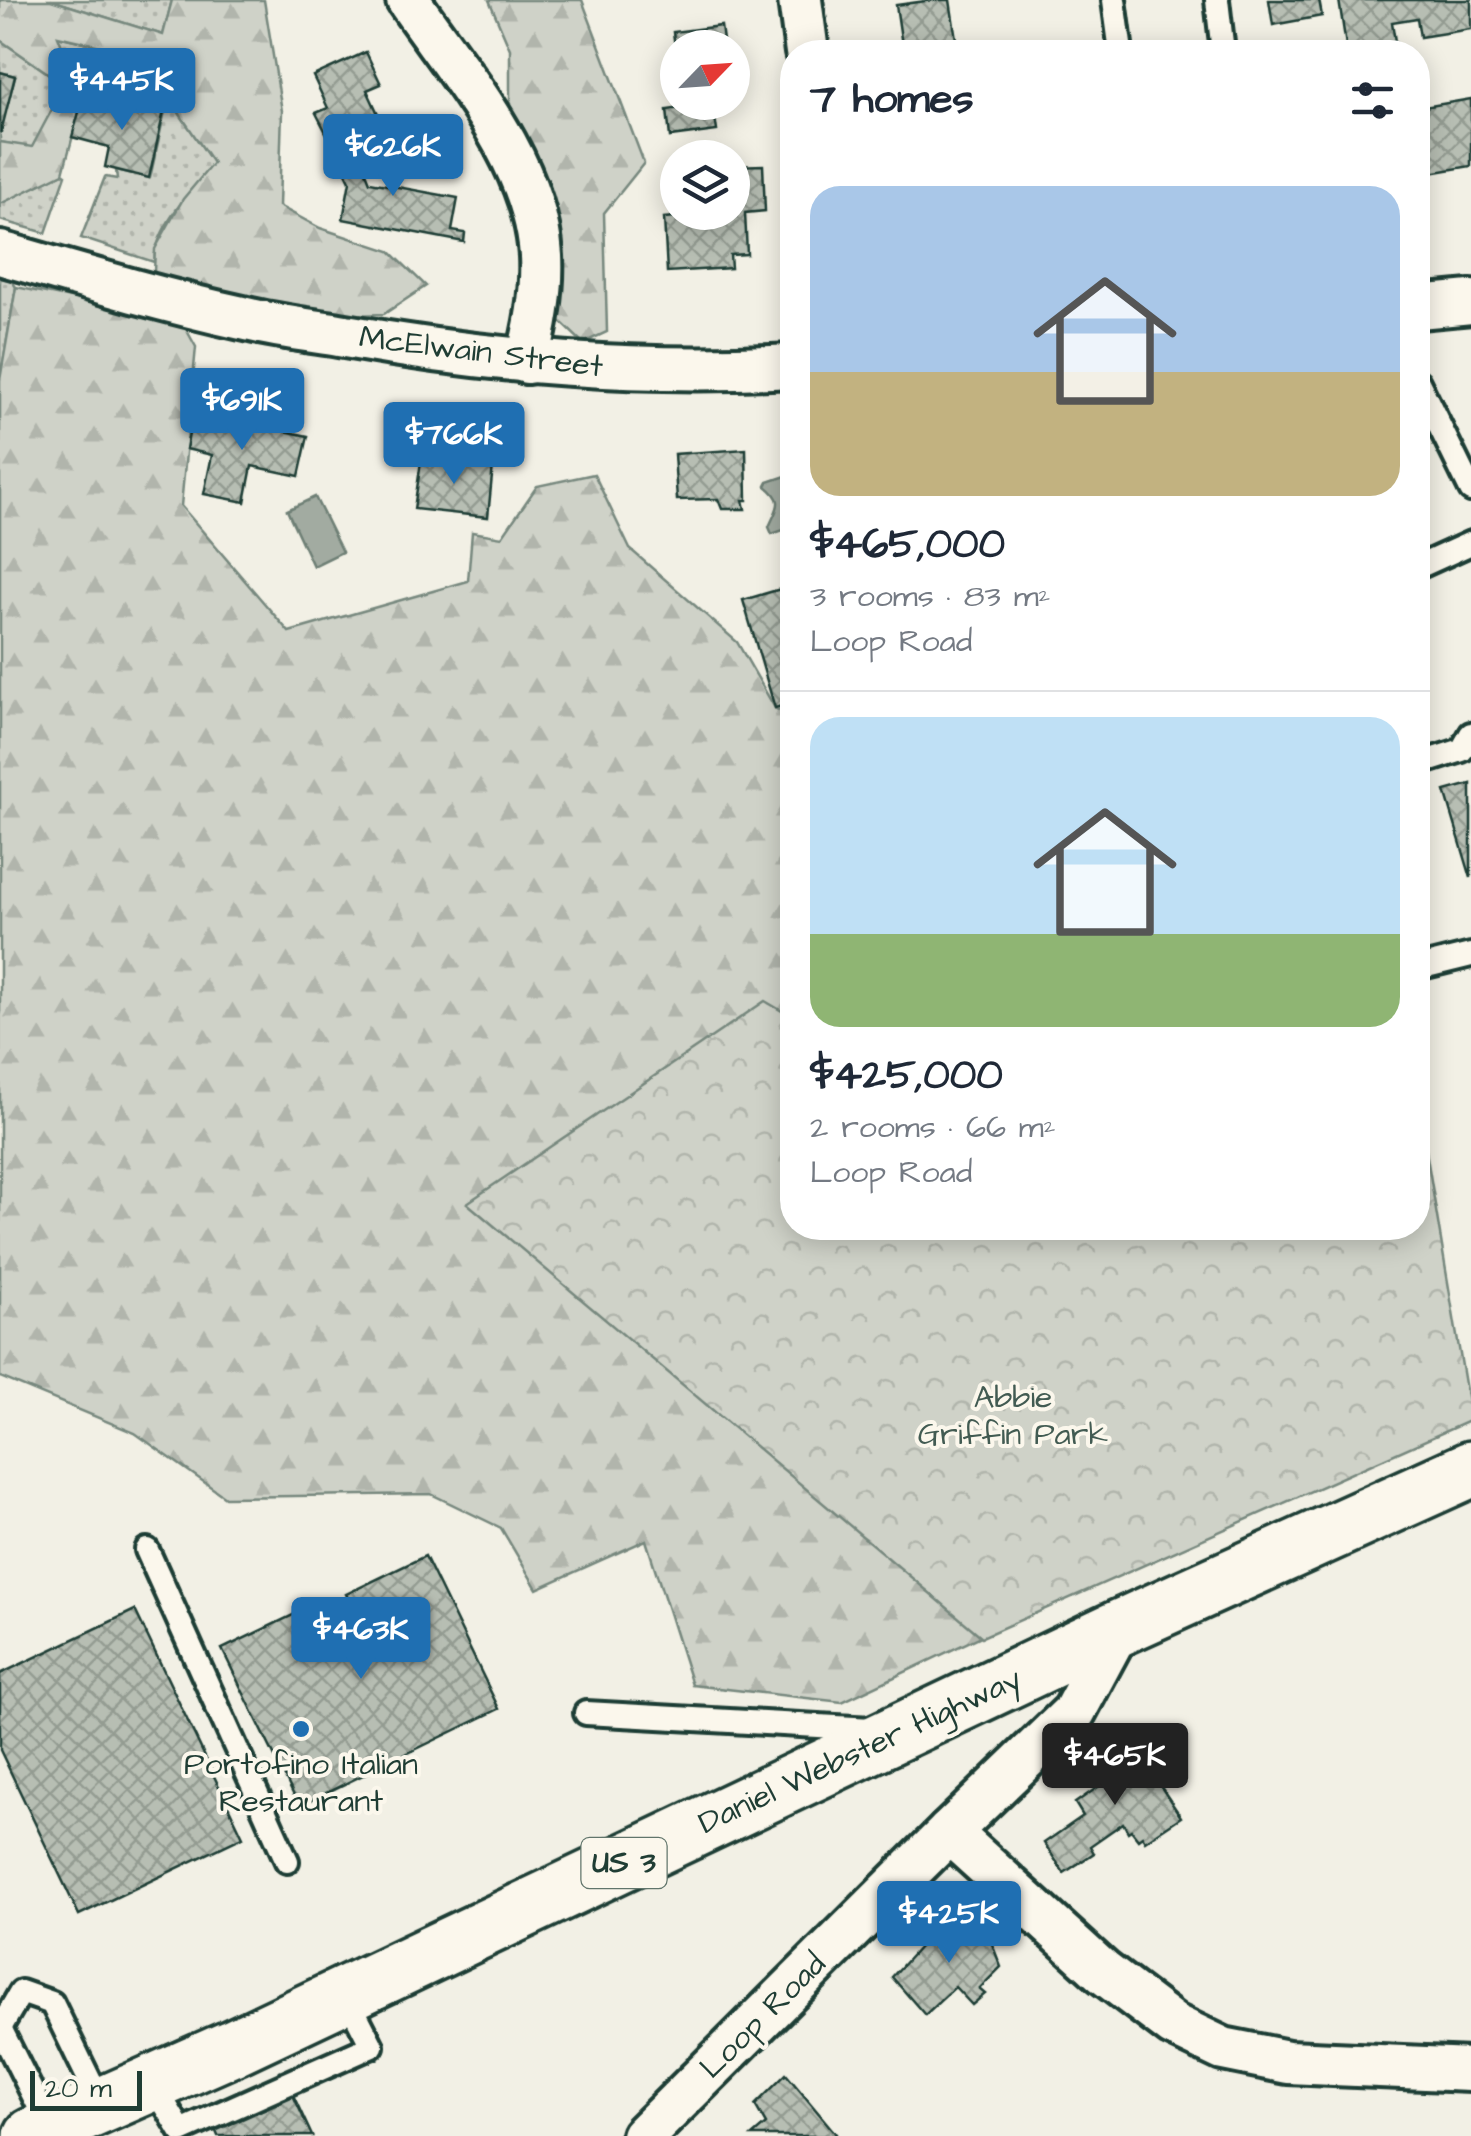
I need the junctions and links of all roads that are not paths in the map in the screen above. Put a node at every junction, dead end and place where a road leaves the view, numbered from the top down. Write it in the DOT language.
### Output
graph roads {
  1 [pos="408,0"];
  2 [pos="800,0"];
  3 [pos="1114,0"];
  4 [pos="1216,0"];
  5 [pos="805,40"];
  6 [pos="1120,40"];
  7 [pos="1221,40"];
  8 [pos="0,254"];
  9 [pos="1471,302"];
  10 [pos="1430,307"];
  11 [pos="527,362"];
  12 [pos="780,366"];
  13 [pos="1430,406"];
  14 [pos="1471,490"];
  15 [pos="1471,543"];
  16 [pos="1430,562"];
  17 [pos="1471,734"];
  18 [pos="1430,760"];
  19 [pos="1471,955"];
  20 [pos="1430,965"];
  21 [pos="1471,1469"];
  22 [pos="147,1550"];
  23 [pos="1119,1628"];
  24 [pos="586,1713"];
  25 [pos="902,1731"];
  26 [pos="949,1832"];
  27 [pos="287,1860"];
  28 [pos="1471,2070"];
  29 [pos="102,2106"];
  30 [pos="41,2132"];
  31 [pos="643,2136"];
  1 -- 11 [label="street"];
  2 -- 5 [label="street"];
  3 -- 6 [label="lane"];
  4 -- 7 [label="lane"];
  8 -- 11 [label="street, McElwain Street"];
  9 -- 10 [label="street"];
  11 -- 12 [label="street, McElwain Street"];
  13 -- 14 [label="lane"];
  15 -- 16 [label="lane"];
  17 -- 18 [label="lane"];
  19 -- 20 [label="lane"];
  21 -- 23 [label="main road, Daniel Webster Highway / US 3"];
  22 -- 27 [label="lane"];
  23 -- 25 [label="main road, Daniel Webster Highway / US 3"];
  23 -- 26 [label="street, Loop Road"];
  24 -- 25 [label="lane"];
  25 -- 29 [label="main road, Daniel Webster Highway / US 3"];
  26 -- 28 [label="street"];
  26 -- 31 [label="street, Loop Road"];
  29 -- 30 [label="main road, Daniel Webster Highway / US 3"];
  29 -- 30 [label="lane"];
}
